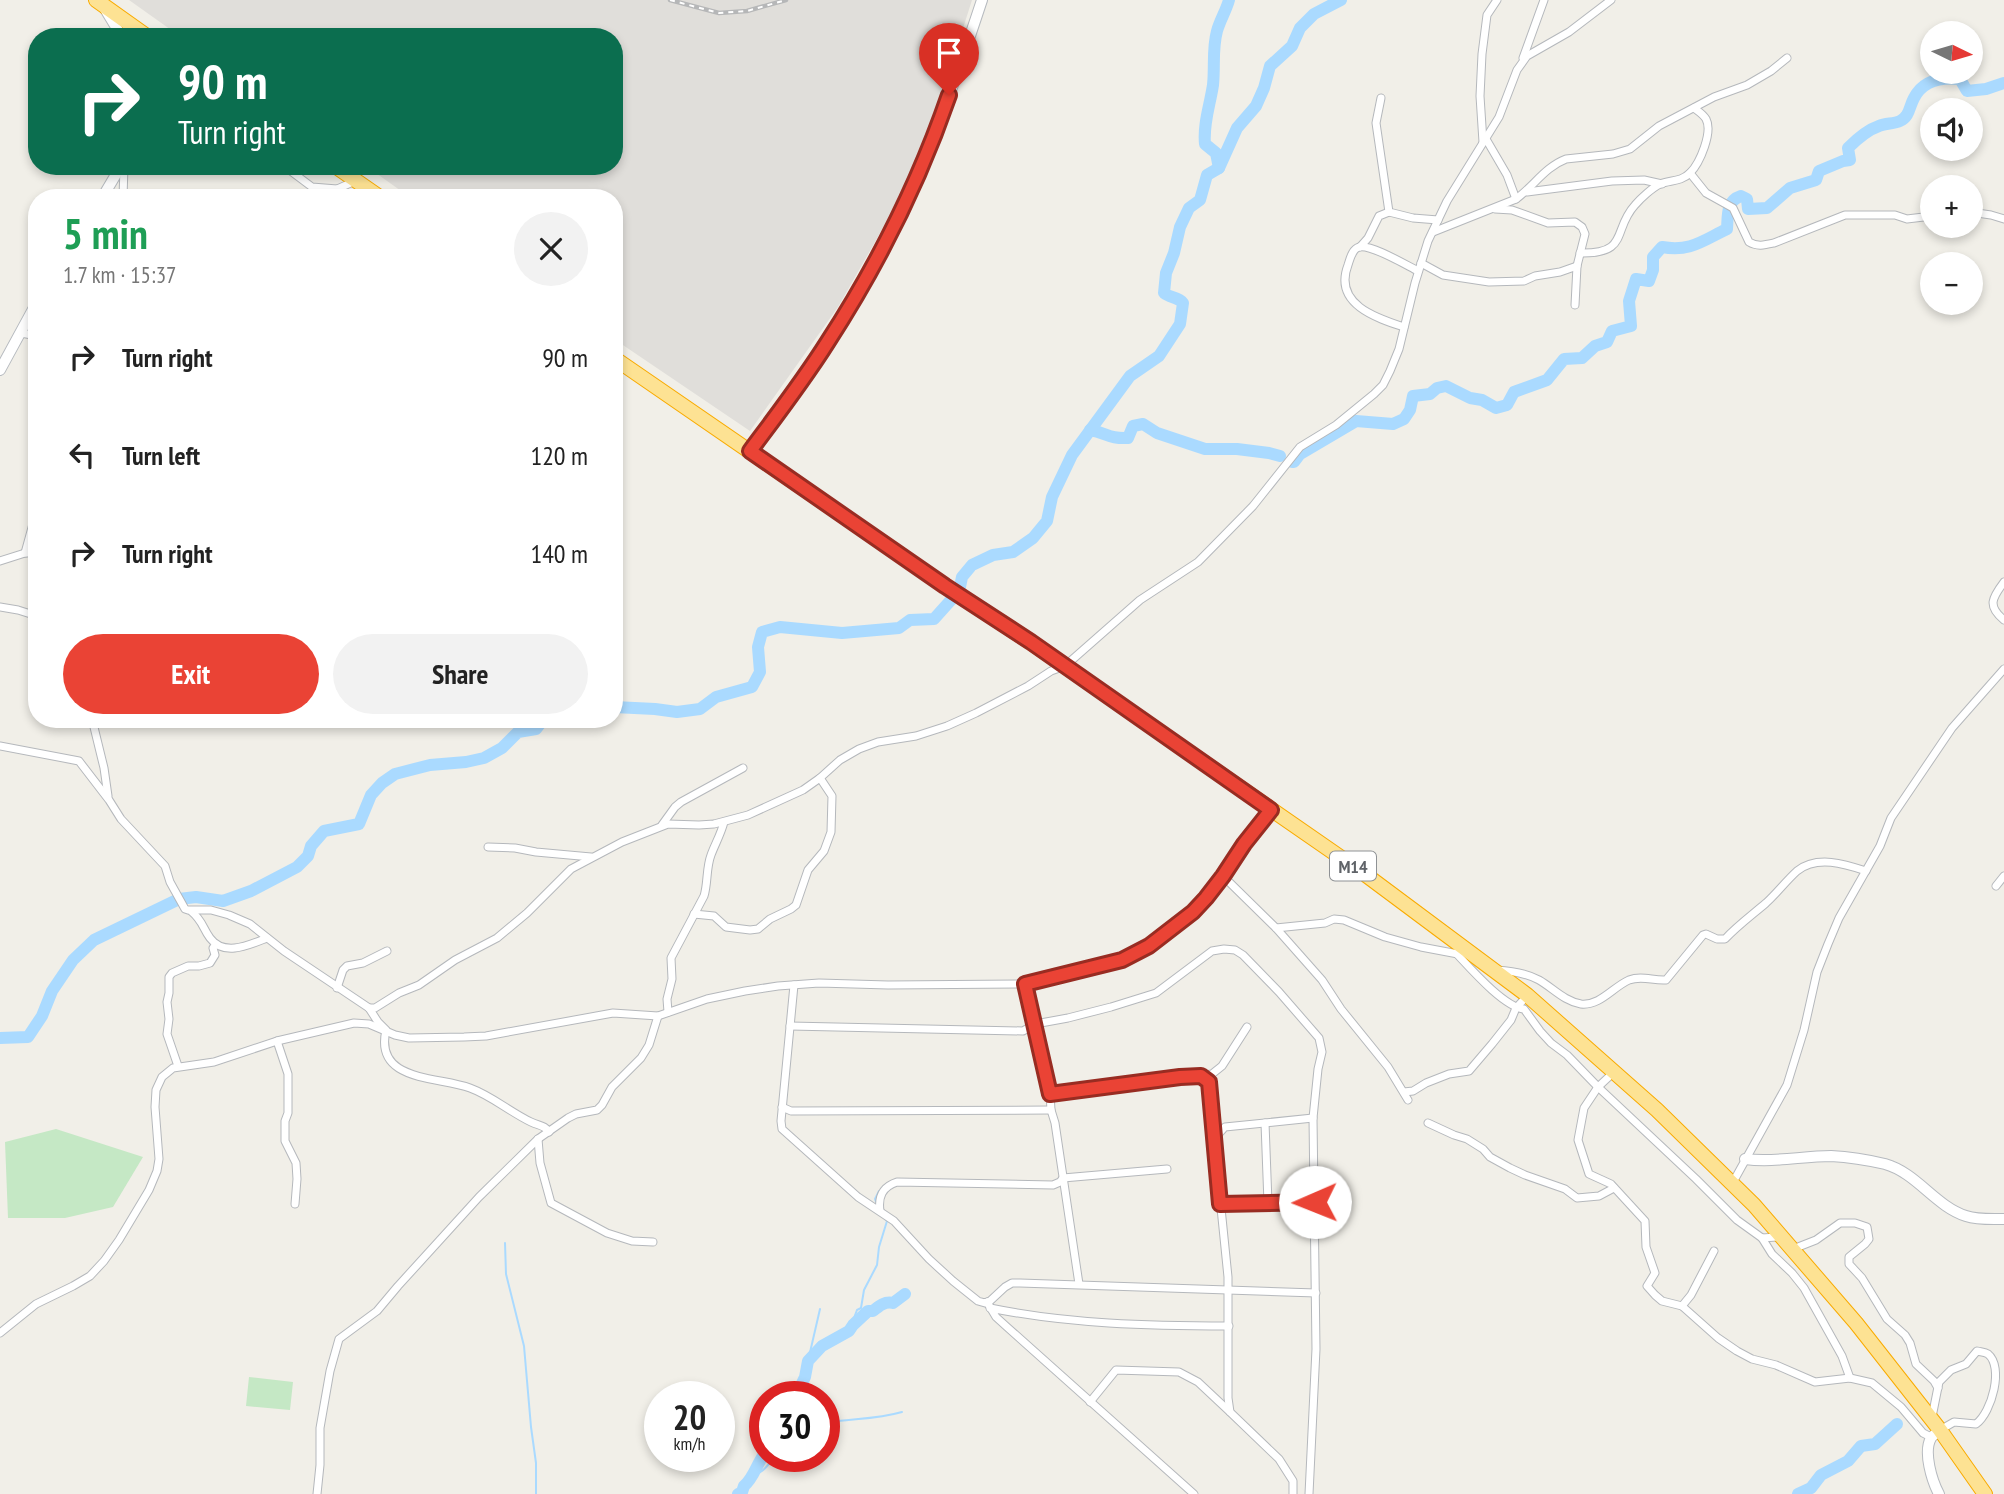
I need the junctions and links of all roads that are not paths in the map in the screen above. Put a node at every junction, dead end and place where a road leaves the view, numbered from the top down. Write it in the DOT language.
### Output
graph roads {
  1 [pos="982,0"];
  2 [pos="1497,0"];
  3 [pos="1544,0"];
  4 [pos="1611,0"];
  5 [pos="100,3"];
  6 [pos="116,28"];
  7 [pos="135,28"];
  8 [pos="1787,58"];
  9 [pos="1521,62"];
  10 [pos="1381,98"];
  11 [pos="1694,108"];
  12 [pos="1484,141"];
  13 [pos="1690,173"];
  14 [pos="296,175"];
  15 [pos="348,175"];
  16 [pos="356,181"];
  17 [pos="1662,184"];
  18 [pos="337,189"];
  19 [pos="368,189"];
  20 [pos="1526,192"];
  21 [pos="1516,199"];
  22 [pos="1492,209"];
  23 [pos="1389,212"];
  24 [pos="1983,214"];
  25 [pos="1920,217"];
  26 [pos="2004,219"];
  27 [pos="1438,220"];
  28 [pos="1432,232"];
  29 [pos="1360,247"];
  30 [pos="1580,253"];
  31 [pos="1577,266"];
  32 [pos="1419,267"];
  33 [pos="1575,305"];
  34 [pos="28,319"];
  35 [pos="1404,327"];
  36 [pos="21,333"];
  37 [pos="28,334"];
  38 [pos="623,365"];
  39 [pos="0,370"];
  40 [pos="750,451"];
  41 [pos="28,540"];
  42 [pos="25,553"];
  43 [pos="0,561"];
  44 [pos="2004,582"];
  45 [pos="0,607"];
  46 [pos="28,613"];
  47 [pos="2004,620"];
  48 [pos="1065,666"];
  49 [pos="2004,669"];
  50 [pos="2000,680"];
  51 [pos="94,728"];
  52 [pos="0,746"];
  53 [pos="743,768"];
  54 [pos="820,778"];
  55 [pos="109,800"];
  56 [pos="1271,810"];
  57 [pos="724,822"];
  58 [pos="661,826"];
  59 [pos="488,847"];
  60 [pos="592,857"];
  61 [pos="1866,871"];
  62 [pos="1223,876"];
  63 [pos="2004,876"];
  64 [pos="1996,886"];
  65 [pos="191,911"];
  66 [pos="694,914"];
  67 [pos="1276,928"];
  68 [pos="267,938"];
  69 [pos="216,944"];
  70 [pos="387,951"];
  71 [pos="1456,953"];
  72 [pos="1479,960"];
  73 [pos="1493,970"];
  74 [pos="1025,984"];
  75 [pos="794,985"];
  76 [pos="337,988"];
  77 [pos="1527,995"];
  78 [pos="1516,1008"];
  79 [pos="369,1009"];
  80 [pos="668,1012"];
  81 [pos="658,1016"];
  82 [pos="1034,1024"];
  83 [pos="790,1026"];
  84 [pos="1247,1027"];
  85 [pos="386,1030"];
  86 [pos="277,1041"];
  87 [pos="178,1066"];
  88 [pos="1220,1068"];
  89 [pos="1615,1071"];
  90 [pos="1201,1076"];
  91 [pos="1598,1087"];
  92 [pos="1211,1091"];
  93 [pos="1404,1092"];
  94 [pos="1050,1094"];
  95 [pos="1408,1100"];
  96 [pos="782,1107"];
  97 [pos="1051,1110"];
  98 [pos="1212,1112"];
  99 [pos="1313,1118"];
  100 [pos="1265,1123"];
  101 [pos="1428,1123"];
  102 [pos="1225,1127"];
  103 [pos="549,1132"];
  104 [pos="538,1139"];
  105 [pos="1213,1139"];
  106 [pos="1745,1159"];
  107 [pos="1167,1169"];
  108 [pos="1063,1178"];
  109 [pos="1732,1184"];
  110 [pos="1614,1188"];
  111 [pos="1315,1202"];
  112 [pos="1268,1203"];
  113 [pos="1220,1204"];
  114 [pos="295,1205"];
  115 [pos="880,1211"];
  116 [pos="2004,1219"];
  117 [pos="1779,1234"];
  118 [pos="1762,1238"];
  119 [pos="653,1242"];
  120 [pos="1793,1249"];
  121 [pos="1714,1251"];
  122 [pos="1079,1283"];
  123 [pos="1229,1290"];
  124 [pos="1316,1293"];
  125 [pos="988,1305"];
  126 [pos="1682,1306"];
  127 [pos="1229,1326"];
  128 [pos="0,1333"];
  129 [pos="1850,1378"];
  130 [pos="1938,1388"];
  131 [pos="1090,1402"];
  132 [pos="1230,1412"];
  133 [pos="1934,1429"];
  134 [pos="317,1494"];
  135 [pos="1194,1494"];
  136 [pos="1293,1494"];
  137 [pos="1309,1494"];
  138 [pos="1939,1494"];
  139 [pos="1985,1494"];
  1 -- 40 [label="street"];
  2 -- 12 [label="street"];
  3 -- 9 [label="street"];
  4 -- 9 [label="street"];
  5 -- 6 [label="street"];
  5 -- 7 [label="highway"];
  8 -- 11 [label="street"];
  9 -- 12 [label="street"];
  10 -- 23 [label="street"];
  11 -- 13 [label="street"];
  11 -- 20 [label="street"];
  12 -- 21 [label="street"];
  12 -- 27 [label="street"];
  13 -- 17 [label="street"];
  13 -- 25 [label="street"];
  14 -- 18 [label="street"];
  15 -- 16 [label="highway"];
  16 -- 18 [label="street"];
  16 -- 19 [label="highway"];
  17 -- 20 [label="street"];
  17 -- 30 [label="street"];
  20 -- 21 [label="street"];
  21 -- 22 [label="street"];
  22 -- 28 [label="street"];
  22 -- 30 [label="street"];
  23 -- 27 [label="street"];
  23 -- 29 [label="street"];
  24 -- 26 [label="street"];
  27 -- 28 [label="street"];
  28 -- 32 [label="street"];
  29 -- 32 [label="street"];
  29 -- 35 [label="street"];
  30 -- 31 [label="street"];
  31 -- 32 [label="street"];
  31 -- 33 [label="street"];
  32 -- 35 [label="street"];
  34 -- 36 [label="street"];
  35 -- 48 [label="street"];
  36 -- 37 [label="street"];
  36 -- 39 [label="street"];
  38 -- 40 [label="highway, M14"];
  40 -- 48 [label="highway, M14"];
  41 -- 42 [label="street"];
  42 -- 43 [label="street"];
  44 -- 47 [label="street"];
  45 -- 46 [label="street"];
  48 -- 54 [label="street"];
  48 -- 56 [label="highway, M14"];
  49 -- 50 [label="street"];
  50 -- 61 [label="street"];
  51 -- 55 [label="street"];
  52 -- 55 [label="street"];
  53 -- 58 [label="street"];
  54 -- 57 [label="street"];
  54 -- 66 [label="street"];
  55 -- 65 [label="street"];
  56 -- 62 [label="street"];
  56 -- 72 [label="highway, M14"];
  57 -- 58 [label="street"];
  57 -- 66 [label="street"];
  58 -- 60 [label="street"];
  59 -- 60 [label="street"];
  60 -- 79 [label="street"];
  61 -- 73 [label="street"];
  61 -- 106 [label="street"];
  62 -- 67 [label="street"];
  62 -- 74 [label="street"];
  63 -- 64 [label="street"];
  65 -- 68 [label="street"];
  65 -- 69 [label="street"];
  66 -- 80 [label="street"];
  67 -- 71 [label="street"];
  67 -- 93 [label="street"];
  68 -- 69 [label="street"];
  68 -- 76 [label="street"];
  69 -- 87 [label="street"];
  70 -- 76 [label="street"];
  71 -- 72 [label="street"];
  71 -- 78 [label="street"];
  72 -- 73 [label="highway, M14"];
  73 -- 77 [label="highway, M14"];
  74 -- 75 [label="street"];
  74 -- 82 [label="street"];
  75 -- 80 [label="street"];
  75 -- 83 [label="street"];
  76 -- 79 [label="street"];
  77 -- 78 [label="street"];
  77 -- 89 [label="highway, M14"];
  78 -- 91 [label="street"];
  78 -- 93 [label="street"];
  79 -- 85 [label="street"];
  80 -- 81 [label="street"];
  81 -- 85 [label="street"];
  81 -- 103 [label="street"];
  82 -- 83 [label="street"];
  82 -- 94 [label="street"];
  82 -- 99 [label="street"];
  83 -- 96 [label="street"];
  84 -- 88 [label="street"];
  85 -- 86 [label="street"];
  85 -- 103 [label="street"];
  86 -- 87 [label="street"];
  86 -- 114 [label="street"];
  87 -- 128 [label="street"];
  88 -- 90 [label="street"];
  88 -- 92 [label="street"];
  89 -- 91 [label="street"];
  89 -- 109 [label="highway, M14"];
  90 -- 92 [label="street"];
  90 -- 94 [label="street"];
  91 -- 110 [label="street"];
  91 -- 118 [label="street"];
  92 -- 98 [label="street"];
  93 -- 95 [label="street"];
  94 -- 97 [label="street"];
  96 -- 97 [label="street"];
  96 -- 115 [label="street"];
  97 -- 108 [label="street"];
  98 -- 102 [label="street"];
  98 -- 105 [label="street"];
  99 -- 100 [label="street"];
  99 -- 111 [label="street"];
  100 -- 102 [label="street"];
  100 -- 112 [label="street"];
  101 -- 110 [label="street"];
  102 -- 105 [label="street"];
  103 -- 104 [label="street"];
  104 -- 119 [label="street"];
  104 -- 134 [label="street"];
  105 -- 113 [label="street"];
  106 -- 109 [label="street"];
  106 -- 116 [label="street"];
  107 -- 108 [label="street"];
  108 -- 115 [label="street"];
  108 -- 122 [label="street"];
  109 -- 117 [label="highway, M14"];
  110 -- 126 [label="street"];
  111 -- 112 [label="street"];
  111 -- 124 [label="street"];
  112 -- 113 [label="street"];
  113 -- 123 [label="street"];
  115 -- 125 [label="street"];
  117 -- 118 [label="street"];
  117 -- 120 [label="highway, M14"];
  118 -- 129 [label="street"];
  120 -- 130 [label="street"];
  120 -- 133 [label="highway, M14"];
  121 -- 126 [label="street"];
  122 -- 123 [label="street"];
  122 -- 125 [label="street"];
  123 -- 124 [label="street"];
  123 -- 127 [label="street"];
  124 -- 137 [label="street"];
  125 -- 127 [label="street"];
  125 -- 131 [label="street"];
  126 -- 129 [label="street"];
  127 -- 132 [label="street"];
  129 -- 133 [label="street"];
  130 -- 133 [label="street"];
  130 -- 133 [label="street"];
  131 -- 132 [label="street"];
  131 -- 135 [label="street"];
  132 -- 136 [label="street"];
  133 -- 138 [label="street"];
  133 -- 139 [label="highway, M14"];
}
